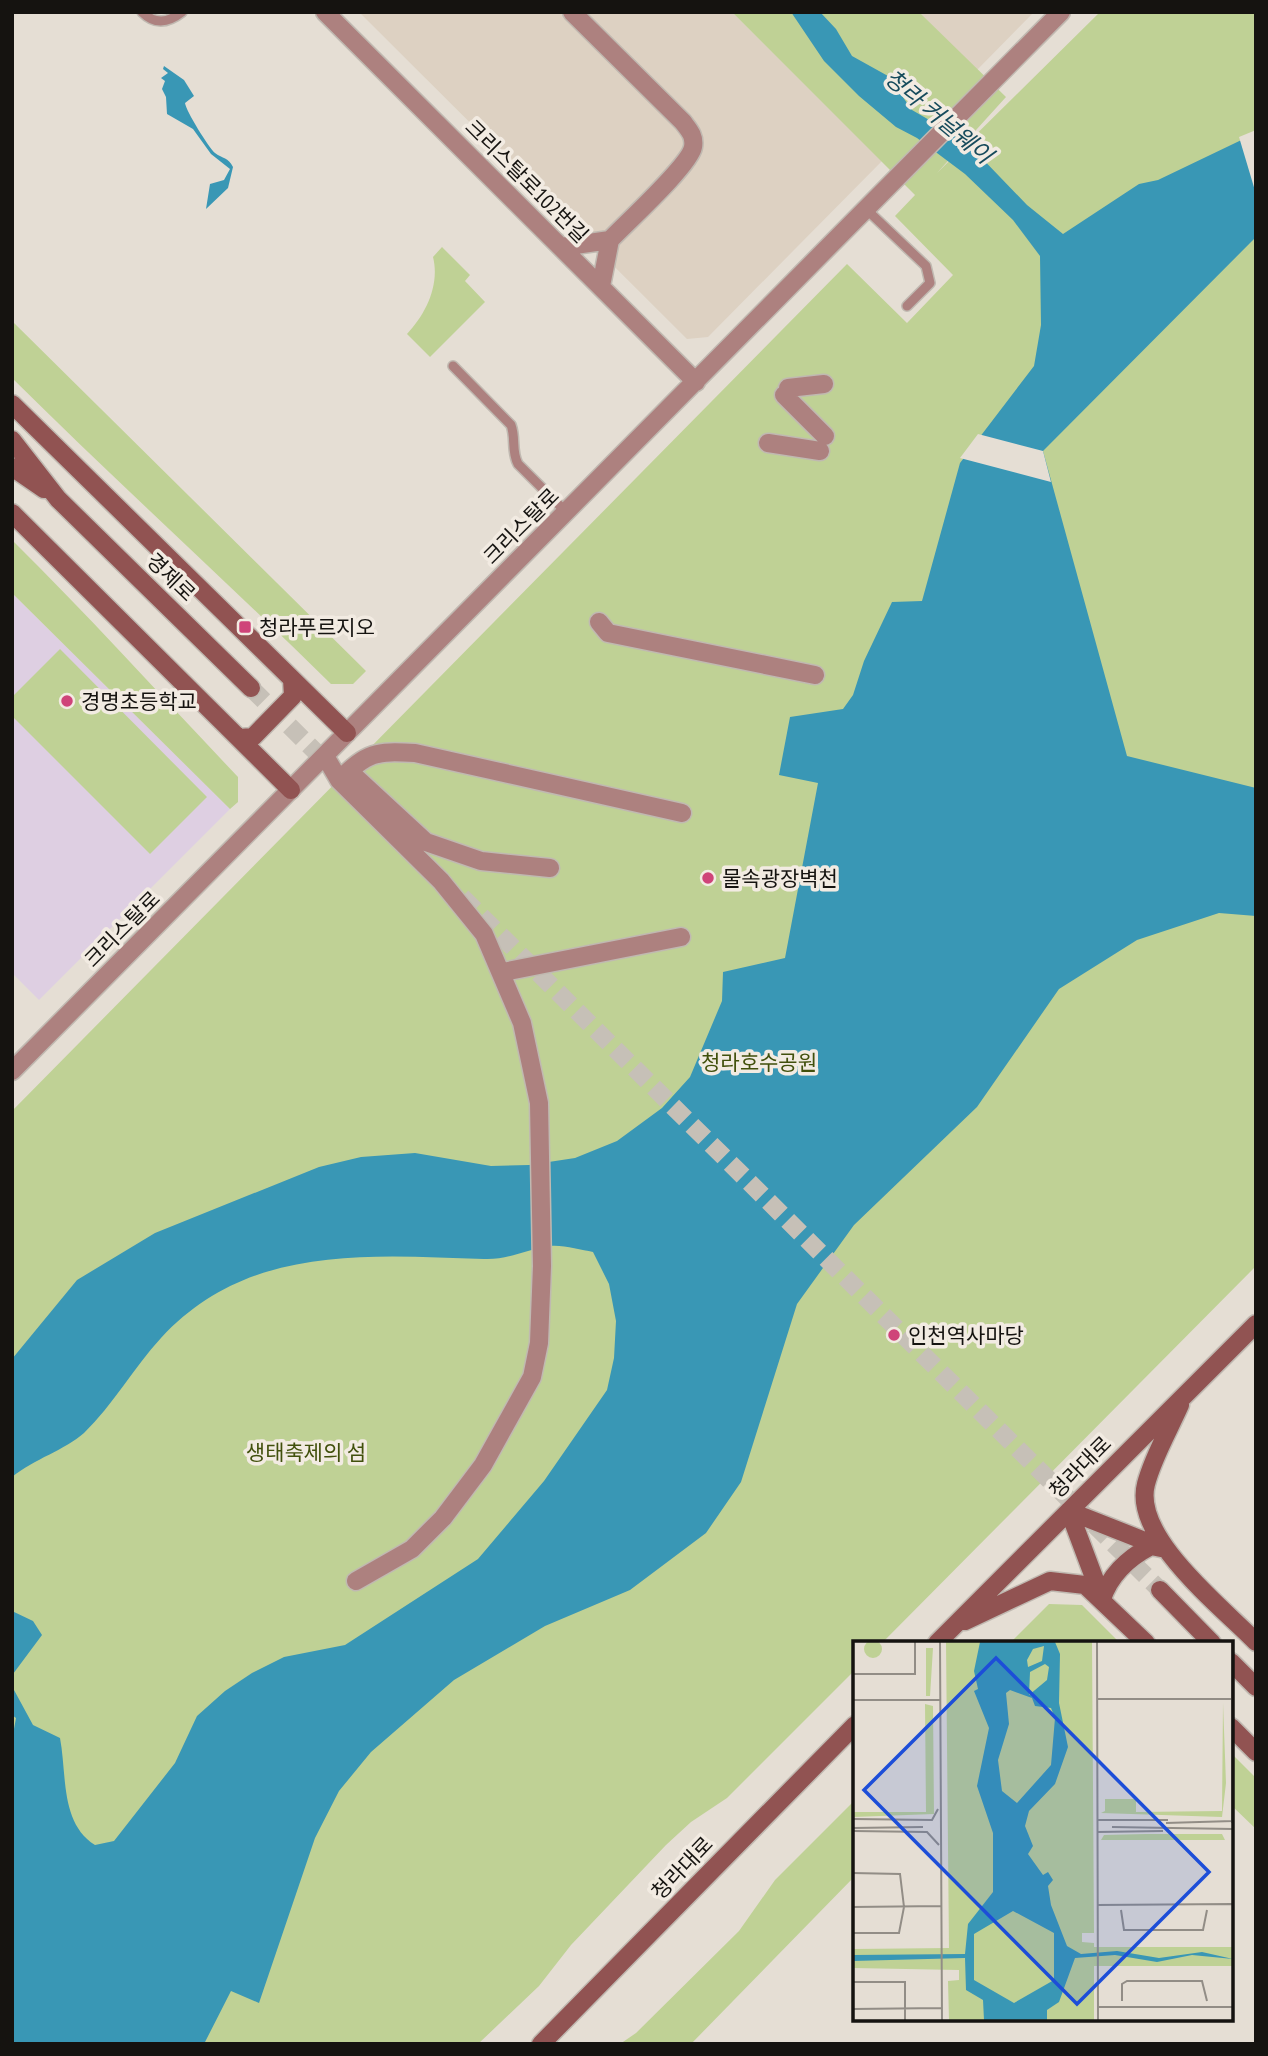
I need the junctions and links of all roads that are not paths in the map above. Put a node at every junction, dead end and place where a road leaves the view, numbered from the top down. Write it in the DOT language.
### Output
graph roads {
  1 [pos="142,12"];
  2 [pos="182,12"];
  3 [pos="325,12"];
  4 [pos="572,12"];
  5 [pos="1062,12"];
  6 [pos="867,210"];
  7 [pos="610,240"];
  8 [pos="561,247"];
  9 [pos="601,286"];
  10 [pos="907,306"];
  11 [pos="453,366"];
  12 [pos="696,382"];
  13 [pos="824,384"];
  14 [pos="12,404"];
  15 [pos="12,440"];
  16 [pos="768,443"];
  17 [pos="12,459"];
  18 [pos="12,467"];
  19 [pos="39,485"];
  20 [pos="58,499"];
  21 [pos="566,512"];
  22 [pos="12,513"];
  23 [pos="599,622"];
  24 [pos="815,675"];
  25 [pos="292,679"];
  26 [pos="251,688"];
  27 [pos="347,733"];
  28 [pos="240,738"];
  29 [pos="325,755"];
  30 [pos="344,776"];
  31 [pos="291,790"];
  32 [pos="682,813"];
  33 [pos="550,868"];
  34 [pos="681,936"];
  35 [pos="503,972"];
  36 [pos="12,1071"];
  37 [pos="1256,1324"];
  38 [pos="1185,1395"];
  39 [pos="1069,1511"];
  40 [pos="1165,1549"];
  41 [pos="356,1581"];
  42 [pos="1160,1590"];
  43 [pos="1102,1599"];
  44 [pos="952,1627"];
  45 [pos="938,1641"];
  46 [pos="1144,1641"];
  47 [pos="1210,1641"];
  48 [pos="1256,1642"];
  49 [pos="1233,1664"];
  50 [pos="1256,1687"];
  51 [pos="853,1726"];
  52 [pos="1233,1729"];
  53 [pos="1256,1752"];
  54 [pos="541,2044"];
  1 -- 2 [label="lane"];
  3 -- 8 [label="street, 크리스탈로102번길"];
  4 -- 7 [label="street, 크리스탈로102번길"];
  5 -- 6 [label="street, 크리스탈로"];
  6 -- 10 [label="lane"];
  6 -- 12 [label="street, 크리스탈로"];
  7 -- 8 [label="street"];
  7 -- 9 [label="street"];
  8 -- 9 [label="street, 크리스탈로102번길"];
  9 -- 12 [label="street, 크리스탈로102번길"];
  11 -- 21 [label="lane"];
  12 -- 21 [label="street, 크리스탈로"];
  13 -- 16 [label="street"];
  14 -- 25 [label="street"];
  15 -- 20 [label="street, 경제로"];
  17 -- 19 [label="lane"];
  18 -- 19 [label="street, 경제로"];
  19 -- 20 [label="street, 경제로"];
  20 -- 26 [label="street, 경제로"];
  21 -- 27 [label="street, 크리스탈로"];
  22 -- 28 [label="street"];
  23 -- 24 [label="street"];
  25 -- 27 [label="street"];
  25 -- 28 [label="street"];
  27 -- 29 [label="street, 크리스탈로"];
  28 -- 31 [label="street"];
  29 -- 30 [label="street"];
  29 -- 31 [label="street, 크리스탈로"];
  30 -- 32 [label="street"];
  30 -- 33 [label="street"];
  30 -- 35 [label="street"];
  31 -- 36 [label="street, 크리스탈로"];
  34 -- 35 [label="street"];
  35 -- 41 [label="street"];
  37 -- 38 [label="street, 청라대로"];
  38 -- 39 [label="street, 청라대로"];
  38 -- 40 [label="street"];
  39 -- 40 [label="street"];
  39 -- 43 [label="street"];
  39 -- 44 [label="street, 청라대로"];
  40 -- 43 [label="street"];
  40 -- 48 [label="street"];
  42 -- 47 [label="street"];
  43 -- 44 [label="street"];
  43 -- 46 [label="street"];
  44 -- 45 [label="street, 청라대로"];
  49 -- 50 [label="street"];
  51 -- 54 [label="street, 청라대로"];
  52 -- 53 [label="street"];
}
